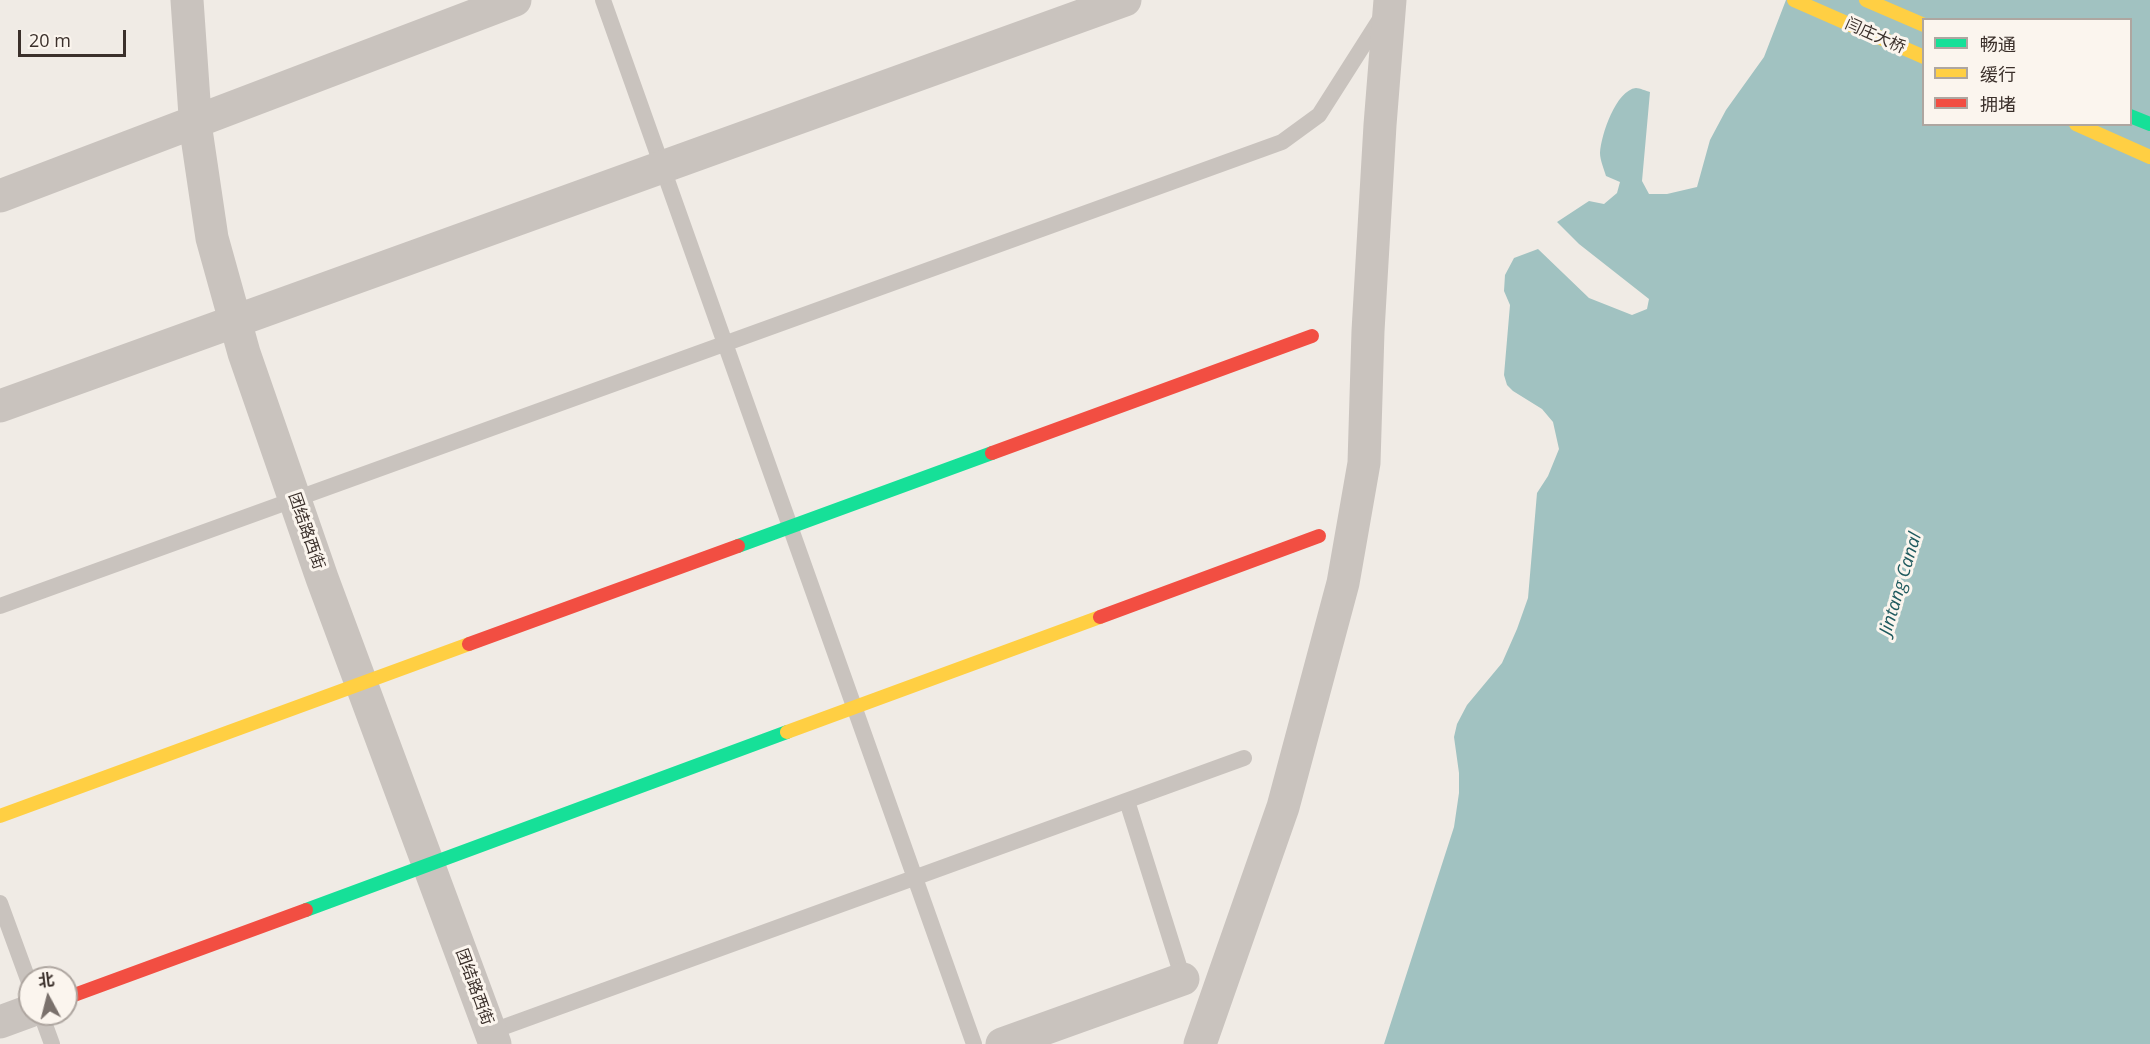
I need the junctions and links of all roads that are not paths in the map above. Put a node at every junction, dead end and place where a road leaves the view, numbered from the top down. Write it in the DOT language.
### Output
graph roads {
  1 [pos="187,0"];
  2 [pos="515,0"];
  3 [pos="603,0"];
  4 [pos="1125,0"];
  5 [pos="1794,0"];
  6 [pos="1866,0"];
  7 [pos="1390,2"];
  8 [pos="1922,25"];
  9 [pos="1922,57"];
  10 [pos="2132,117"];
  11 [pos="195,122"];
  12 [pos="2150,124"];
  13 [pos="2080,126"];
  14 [pos="2150,157"];
  15 [pos="662,167"];
  16 [pos="0,196"];
  17 [pos="235,321"];
  18 [pos="1312,336"];
  19 [pos="724,344"];
  20 [pos="0,406"];
  21 [pos="295,499"];
  22 [pos="789,527"];
  23 [pos="1319,536"];
  24 [pos="0,606"];
  25 [pos="362,684"];
  26 [pos="854,708"];
  27 [pos="1244,758"];
  28 [pos="1127,801"];
  29 [pos="0,816"];
  30 [pos="428,864"];
  31 [pos="914,878"];
  32 [pos="0,903"];
  33 [pos="23,966"];
  34 [pos="1183,979"];
  35 [pos="78,994"];
  36 [pos="18,1015"];
  37 [pos="0,1022"];
  38 [pos="45,1026"];
  39 [pos="492,1038"];
  40 [pos="52,1044"];
  41 [pos="974,1044"];
  42 [pos="1002,1044"];
  43 [pos="1200,1044"];
  1 -- 11 [label="street, 团结路西街"];
  2 -- 11 [label="street"];
  3 -- 15 [label="lane"];
  4 -- 15 [label="street"];
  5 -- 9 [label="street, 闫庄大桥"];
  6 -- 8 [label="street, 闫庄大桥"];
  7 -- 19 [label="lane"];
  7 -- 43 [label="street"];
  10 -- 12 [label="street"];
  11 -- 16 [label="street"];
  11 -- 17 [label="street, 团结路西街"];
  13 -- 14 [label="street"];
  15 -- 17 [label="street"];
  15 -- 19 [label="lane"];
  17 -- 20 [label="street"];
  17 -- 21 [label="street, 团结路西街"];
  18 -- 22 [label="street"];
  19 -- 21 [label="lane"];
  19 -- 22 [label="lane"];
  21 -- 24 [label="lane"];
  21 -- 25 [label="street, 团结路西街"];
  22 -- 25 [label="street"];
  22 -- 26 [label="lane"];
  23 -- 26 [label="street"];
  25 -- 29 [label="street"];
  25 -- 30 [label="street, 团结路西街"];
  26 -- 30 [label="street"];
  26 -- 31 [label="lane"];
  27 -- 28 [label="lane"];
  28 -- 31 [label="lane"];
  28 -- 34 [label="lane"];
  30 -- 35 [label="street"];
  30 -- 39 [label="street, 团结路西街"];
  31 -- 39 [label="lane"];
  31 -- 41 [label="lane"];
  32 -- 33 [label="lane"];
  34 -- 42 [label="street"];
  36 -- 37 [label="street"];
  38 -- 40 [label="lane"];
}
